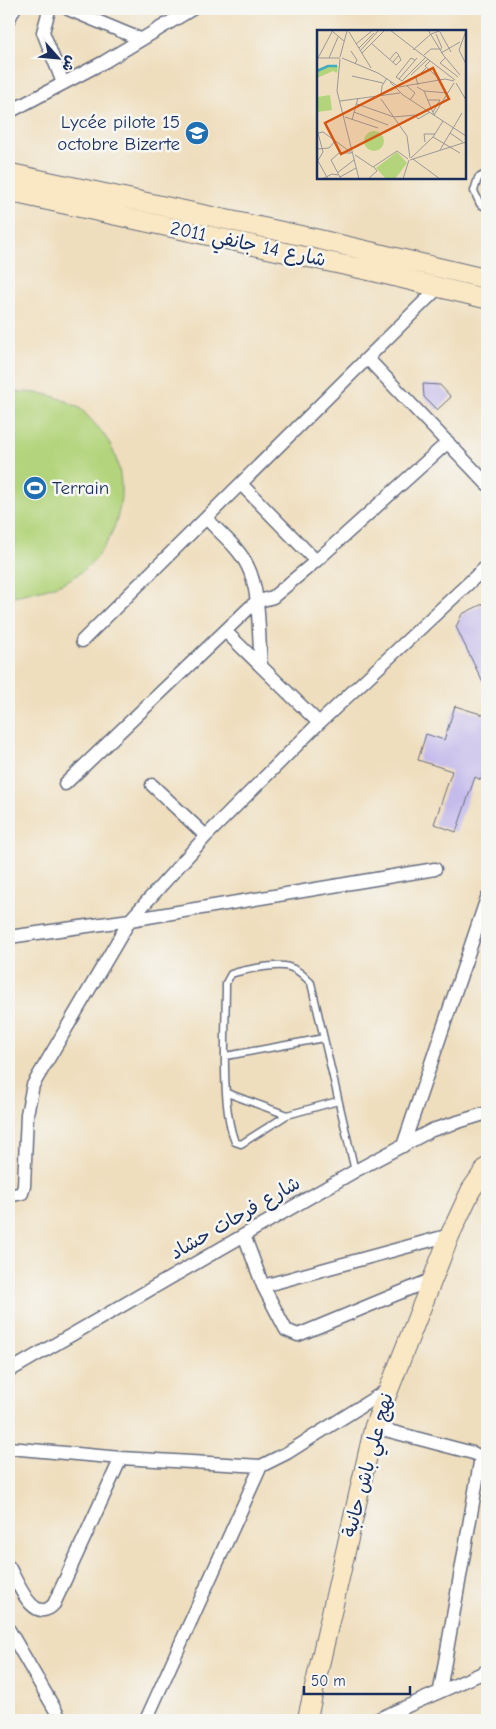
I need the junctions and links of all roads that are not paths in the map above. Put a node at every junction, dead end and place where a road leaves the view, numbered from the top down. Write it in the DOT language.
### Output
graph roads {
  1 [pos="14,9"];
  2 [pos="68,9"];
  3 [pos="192,9"];
  4 [pos="48,14"];
  5 [pos="9,19"];
  6 [pos="140,40"];
  7 [pos="63,83"];
  8 [pos="9,112"];
  9 [pos="9,173"];
  10 [pos="487,173"];
  11 [pos="9,192"];
  12 [pos="487,208"];
  13 [pos="487,279"];
  14 [pos="439,287"];
  15 [pos="487,298"];
  16 [pos="368,359"];
  17 [pos="448,442"];
  18 [pos="241,484"];
  19 [pos="487,484"];
  20 [pos="206,518"];
  21 [pos="316,561"];
  22 [pos="487,566"];
  23 [pos="487,578"];
  24 [pos="469,585"];
  25 [pos="256,602"];
  26 [pos="225,631"];
  27 [pos="82,641"];
  28 [pos="261,666"];
  29 [pos="319,723"];
  30 [pos="65,784"];
  31 [pos="152,785"];
  32 [pos="206,836"];
  33 [pos="435,869"];
  34 [pos="487,898"];
  35 [pos="130,920"];
  36 [pos="9,937"];
  37 [pos="324,1038"];
  38 [pos="226,1056"];
  39 [pos="227,1093"];
  40 [pos="338,1101"];
  41 [pos="487,1113"];
  42 [pos="287,1114"];
  43 [pos="403,1146"];
  44 [pos="487,1167"];
  45 [pos="355,1171"];
  46 [pos="9,1196"];
  47 [pos="244,1234"];
  48 [pos="450,1235"];
  49 [pos="433,1279"];
  50 [pos="263,1286"];
  51 [pos="9,1371"];
  52 [pos="387,1390"];
  53 [pos="374,1427"];
  54 [pos="9,1448"];
  55 [pos="481,1457"];
  56 [pos="121,1458"];
  57 [pos="260,1466"];
  58 [pos="487,1470"];
  59 [pos="9,1567"];
  60 [pos="9,1630"];
  61 [pos="487,1671"];
  62 [pos="440,1690"];
  63 [pos="61,1720"];
  64 [pos="146,1720"];
  65 [pos="307,1720"];
  66 [pos="376,1720"];
  1 -- 5 [label="street"];
  2 -- 6 [label="street"];
  3 -- 6 [label="street"];
  4 -- 7 [label="street"];
  6 -- 7 [label="street"];
  7 -- 8 [label="street"];
  9 -- 13 [label="main road, شارع 14 جانفي 2011"];
  10 -- 12 [label="lane"];
  11 -- 14 [label="main road, شارع 14 جانفي 2011"];
  14 -- 15 [label="main road, شارع 14 جانفي 2011"];
  14 -- 16 [label="street"];
  16 -- 17 [label="street"];
  16 -- 18 [label="street"];
  17 -- 19 [label="street"];
  17 -- 21 [label="street"];
  18 -- 20 [label="street"];
  18 -- 21 [label="street"];
  20 -- 25 [label="street"];
  20 -- 27 [label="street"];
  21 -- 25 [label="street"];
  22 -- 24 [label="street"];
  23 -- 24 [label="street"];
  24 -- 29 [label="street"];
  25 -- 26 [label="street"];
  25 -- 28 [label="street"];
  26 -- 28 [label="street"];
  26 -- 30 [label="street"];
  28 -- 29 [label="street"];
  29 -- 32 [label="street"];
  31 -- 32 [label="street"];
  32 -- 35 [label="street"];
  33 -- 35 [label="street"];
  34 -- 43 [label="street"];
  35 -- 36 [label="street"];
  35 -- 46 [label="street"];
  37 -- 38 [label="lane"];
  37 -- 38 [label="lane"];
  37 -- 40 [label="lane"];
  38 -- 39 [label="lane"];
  39 -- 42 [label="lane"];
  39 -- 42 [label="lane"];
  40 -- 42 [label="lane"];
  40 -- 45 [label="lane"];
  41 -- 43 [label="street, شارع فرحات حشاد"];
  43 -- 45 [label="street, شارع فرحات حشاد"];
  44 -- 48 [label="main road, نهج علي باش حانبة"];
  45 -- 47 [label="street, شارع فرحات حشاد"];
  47 -- 50 [label="street"];
  47 -- 51 [label="street, شارع فرحات حشاد"];
  48 -- 49 [label="main road, نهج علي باش حانبة"];
  48 -- 50 [label="street"];
  49 -- 50 [label="street"];
  49 -- 52 [label="main road, نهج علي باش حانبة"];
  52 -- 53 [label="main road, نهج علي باش حانبة"];
  52 -- 57 [label="street"];
  53 -- 55 [label="street"];
  53 -- 65 [label="main road, نهج علي باش حانبة"];
  54 -- 56 [label="street"];
  55 -- 58 [label="street"];
  55 -- 62 [label="street"];
  56 -- 57 [label="street"];
  56 -- 59 [label="street"];
  57 -- 64 [label="street"];
  60 -- 63 [label="street"];
  61 -- 62 [label="street"];
  62 -- 66 [label="street"];
}
